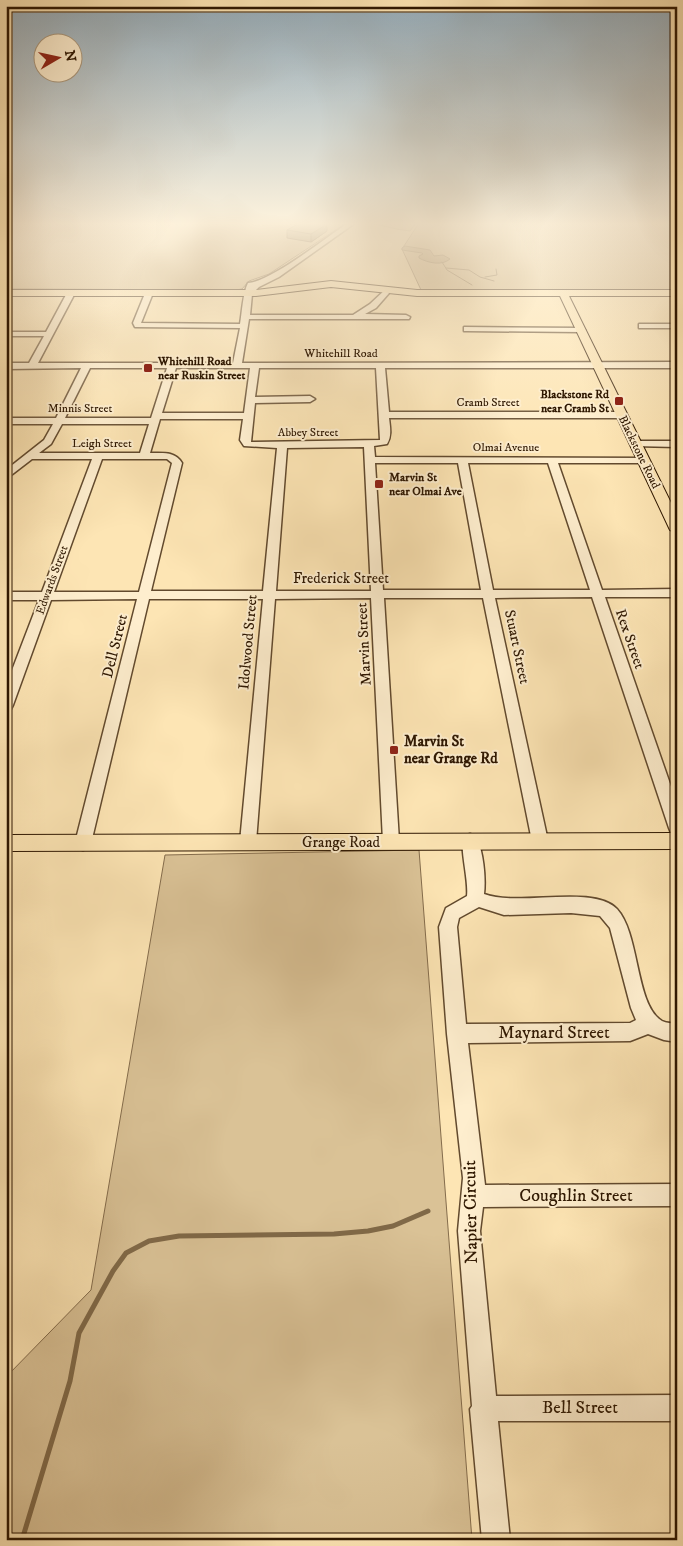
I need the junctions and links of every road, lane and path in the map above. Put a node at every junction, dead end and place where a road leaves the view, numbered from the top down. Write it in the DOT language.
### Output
graph roads {
  1 [pos="70,295"];
  2 [pos="148,295"];
  3 [pos="249,295"];
  4 [pos="381,295"];
  5 [pos="564,295"];
  6 [pos="360,315"];
  7 [pos="406,317"];
  8 [pos="244,322"];
  9 [pos="642,326"];
  10 [pos="677,326"];
  11 [pos="467,330"];
  12 [pos="580,330"];
  13 [pos="6,334"];
  14 [pos="49,334"];
  15 [pos="380,365"];
  16 [pos="6,366"];
  17 [pos="32,366"];
  18 [pos="87,366"];
  19 [pos="172,366"];
  20 [pos="237,366"];
  21 [pos="255,366"];
  22 [pos="598,366"];
  23 [pos="677,366"];
  24 [pos="310,399"];
  25 [pos="250,400"];
  26 [pos="385,415"];
  27 [pos="621,415"];
  28 [pos="248,416"];
  29 [pos="155,418"];
  30 [pos="6,421"];
  31 [pos="60,421"];
  32 [pos="282,444"];
  33 [pos="369,444"];
  34 [pos="636,444"];
  35 [pos="677,444"];
  36 [pos="29,456"];
  37 [pos="98,456"];
  38 [pos="144,456"];
  39 [pos="174,458"];
  40 [pos="370,460"];
  41 [pos="462,460"];
  42 [pos="552,460"];
  43 [pos="643,460"];
  44 [pos="6,476"];
  45 [pos="672,511"];
  46 [pos="677,530"];
  47 [pos="677,593"];
  48 [pos="377,594"];
  49 [pos="488,594"];
  50 [pos="598,594"];
  51 [pos="268,595"];
  52 [pos="6,596"];
  53 [pos="46,596"];
  54 [pos="144,596"];
  55 [pos="6,705"];
  56 [pos="677,828"];
  57 [pos="470,841"];
  58 [pos="540,841"];
  59 [pos="677,841"];
  60 [pos="248,842"];
  61 [pos="391,842"];
  62 [pos="6,843"];
  63 [pos="83,843"];
  64 [pos="476,898"];
  65 [pos="649,1024"];
  66 [pos="677,1033"];
  67 [pos="457,1034"];
  68 [pos="677,1195"];
  69 [pos="475,1196"];
  70 [pos="677,1408"];
  71 [pos="484,1409"];
  72 [pos="496,1540"];
  1 -- 14 [label="street"];
  2 -- 8 [label="street"];
  3 -- 8 [label="street"];
  4 -- 6 [label="street"];
  5 -- 12 [label="main road, Blackstone Road"];
  6 -- 7 [label="street"];
  6 -- 8 [label="street"];
  8 -- 20 [label="street"];
  9 -- 10 [label="street"];
  11 -- 12 [label="street"];
  12 -- 22 [label="main road, Blackstone Road"];
  13 -- 14 [label="street"];
  14 -- 17 [label="street"];
  15 -- 21 [label="street, Whitehill Road"];
  15 -- 22 [label="street, Whitehill Road"];
  15 -- 26 [label="street"];
  16 -- 17 [label="street, Whitehill Road"];
  17 -- 18 [label="street, Whitehill Road"];
  18 -- 19 [label="street, Whitehill Road"];
  18 -- 31 [label="street"];
  19 -- 20 [label="street, Whitehill Road"];
  19 -- 29 [label="street"];
  20 -- 21 [label="street, Whitehill Road"];
  21 -- 25 [label="street"];
  22 -- 23 [label="street, Whitehill Road"];
  22 -- 27 [label="main road, Blackstone Road"];
  24 -- 25 [label="street"];
  25 -- 28 [label="street"];
  26 -- 27 [label="street, Cramb Street"];
  26 -- 33 [label="street"];
  27 -- 34 [label="main road, Blackstone Road"];
  28 -- 29 [label="street, Minnis Street"];
  28 -- 32 [label="street, Abbey Street"];
  29 -- 31 [label="street, Minnis Street"];
  29 -- 38 [label="street"];
  30 -- 31 [label="street, Minnis Street"];
  31 -- 36 [label="street"];
  32 -- 33 [label="street, Abbey Street"];
  32 -- 51 [label="street, Idolwood Street"];
  33 -- 40 [label="street, Marvin Street"];
  34 -- 35 [label="street"];
  34 -- 43 [label="main road, Blackstone Road"];
  36 -- 37 [label="street, Leigh Street"];
  36 -- 44 [label="street"];
  37 -- 38 [label="street, Leigh Street"];
  37 -- 53 [label="street, Edwards Street"];
  38 -- 39 [label="street, Leigh Street"];
  39 -- 54 [label="street, Dell Street"];
  40 -- 41 [label="street, Olmai Avenue"];
  40 -- 48 [label="street, Marvin Street"];
  41 -- 42 [label="street, Olmai Avenue"];
  41 -- 49 [label="street, Stuart Street"];
  42 -- 43 [label="street, Olmai Avenue"];
  42 -- 50 [label="street, Rex Street"];
  43 -- 45 [label="main road, Blackstone Road"];
  45 -- 46 [label="main road, Blackstone Road"];
  47 -- 50 [label="street, Frederick Street"];
  48 -- 49 [label="street, Frederick Street"];
  48 -- 51 [label="street, Frederick Street"];
  48 -- 61 [label="street, Marvin Street"];
  49 -- 50 [label="street, Frederick Street"];
  49 -- 58 [label="street, Stuart Street"];
  50 -- 56 [label="street, Rex Street"];
  51 -- 54 [label="street, Frederick Street"];
  51 -- 60 [label="street, Idolwood Street"];
  52 -- 53 [label="street, Frederick Street"];
  53 -- 54 [label="street, Frederick Street"];
  53 -- 55 [label="street, Edwards Street"];
  54 -- 63 [label="street, Dell Street"];
  57 -- 58 [label="main road, Grange Road"];
  57 -- 61 [label="main road, Grange Road"];
  57 -- 64 [label="street"];
  58 -- 59 [label="main road, Grange Road"];
  60 -- 61 [label="main road, Grange Road"];
  60 -- 63 [label="main road, Grange Road"];
  62 -- 63 [label="main road, Grange Road"];
  64 -- 65 [label="street"];
  64 -- 67 [label="street, Napier Circuit"];
  65 -- 66 [label="street"];
  65 -- 67 [label="street, Maynard Street"];
  67 -- 69 [label="street, Napier Circuit"];
  68 -- 69 [label="street, Coughlin Street"];
  69 -- 71 [label="street, Napier Circuit"];
  70 -- 71 [label="street, Bell Street"];
  71 -- 72 [label="street, Napier Circuit"];
}
